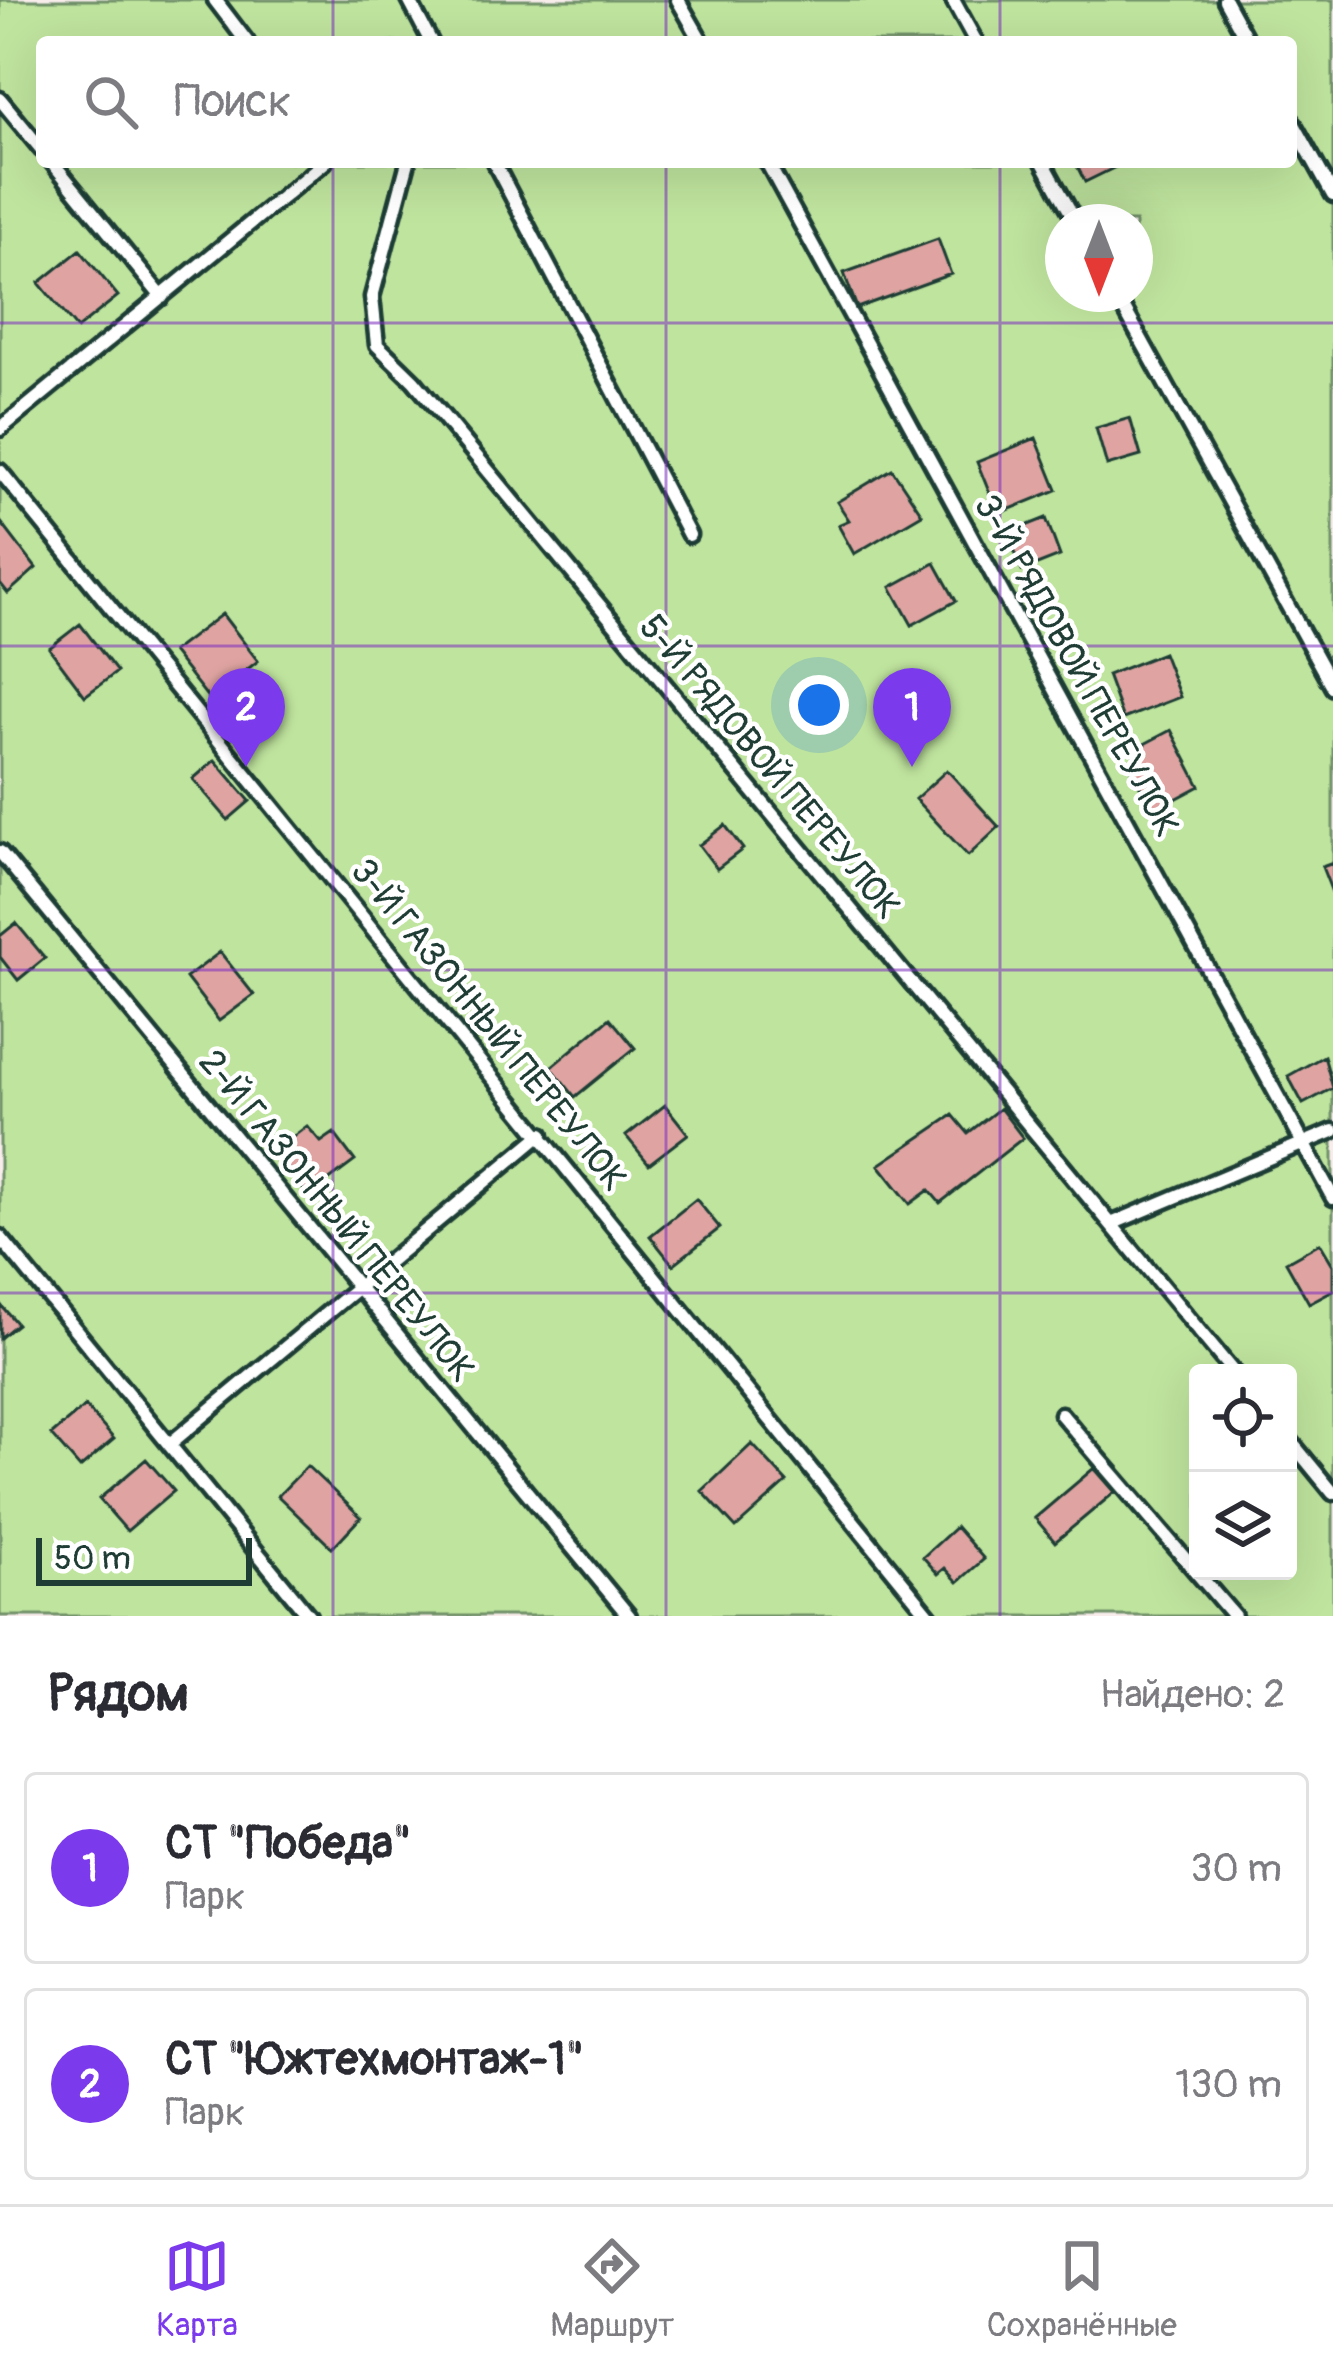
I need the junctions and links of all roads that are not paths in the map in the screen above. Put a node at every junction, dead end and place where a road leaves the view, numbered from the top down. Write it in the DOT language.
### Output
graph roads {
  1 [pos="215,0"];
  2 [pos="410,0"];
  3 [pos="678,0"];
  4 [pos="953,0"];
  5 [pos="1225,0"];
  6 [pos="242,36"];
  7 [pos="428,36"];
  8 [pos="698,36"];
  9 [pos="973,36"];
  10 [pos="1245,36"];
  11 [pos="0,99"];
  12 [pos="1297,130"];
  13 [pos="36,143"];
  14 [pos="57,168"];
  15 [pos="319,168"];
  16 [pos="406,168"];
  17 [pos="497,168"];
  18 [pos="770,168"];
  19 [pos="1045,168"];
  20 [pos="1333,195"];
  21 [pos="1066,204"];
  22 [pos="161,297"];
  23 [pos="1125,312"];
  24 [pos="0,429"];
  25 [pos="0,471"];
  26 [pos="689,536"];
  27 [pos="1333,688"];
  28 [pos="0,852"];
  29 [pos="1333,1131"];
  30 [pos="542,1134"];
  31 [pos="1306,1142"];
  32 [pos="1333,1198"];
  33 [pos="1111,1224"];
  34 [pos="0,1237"];
  35 [pos="358,1287"];
  36 [pos="1227,1364"];
  37 [pos="1061,1414"];
  38 [pos="172,1442"];
  39 [pos="1297,1449"];
  40 [pos="1333,1493"];
  41 [pos="309,1616"];
  42 [pos="629,1616"];
  43 [pos="930,1616"];
  44 [pos="1234,1616"];
  1 -- 6 [label="lane"];
  2 -- 7 [label="lane"];
  3 -- 8 [label="lane"];
  4 -- 9 [label="lane"];
  5 -- 10 [label="lane"];
  11 -- 13 [label="lane"];
  12 -- 20 [label="lane"];
  14 -- 22 [label="lane"];
  15 -- 22 [label="lane"];
  16 -- 33 [label="lane, 5-Й РЯДОВОЙ ПЕРЕУЛОК"];
  17 -- 26 [label="lane"];
  18 -- 31 [label="lane, 3-Й РЯДОВОЙ ПЕРЕУЛОК"];
  19 -- 21 [label="lane"];
  22 -- 24 [label="lane"];
  23 -- 27 [label="lane"];
  25 -- 30 [label="lane, 3-Й ГАЗОННЫЙ ПЕРЕУЛОК"];
  28 -- 35 [label="lane, 2-Й ГАЗОННЫЙ ПЕРЕУЛОК"];
  29 -- 31 [label="lane"];
  30 -- 35 [label="lane"];
  30 -- 43 [label="lane, 3-Й ГАЗОННЫЙ ПЕРЕУЛОК"];
  31 -- 32 [label="lane, 3-Й РЯДОВОЙ ПЕРЕУЛОК"];
  31 -- 33 [label="lane"];
  33 -- 36 [label="lane, 5-Й РЯДОВОЙ ПЕРЕУЛОК"];
  34 -- 38 [label="lane"];
  35 -- 38 [label="lane"];
  35 -- 42 [label="lane, 2-Й ГАЗОННЫЙ ПЕРЕУЛОК"];
  37 -- 44 [label="lane"];
  38 -- 41 [label="lane"];
  39 -- 40 [label="lane"];
}
